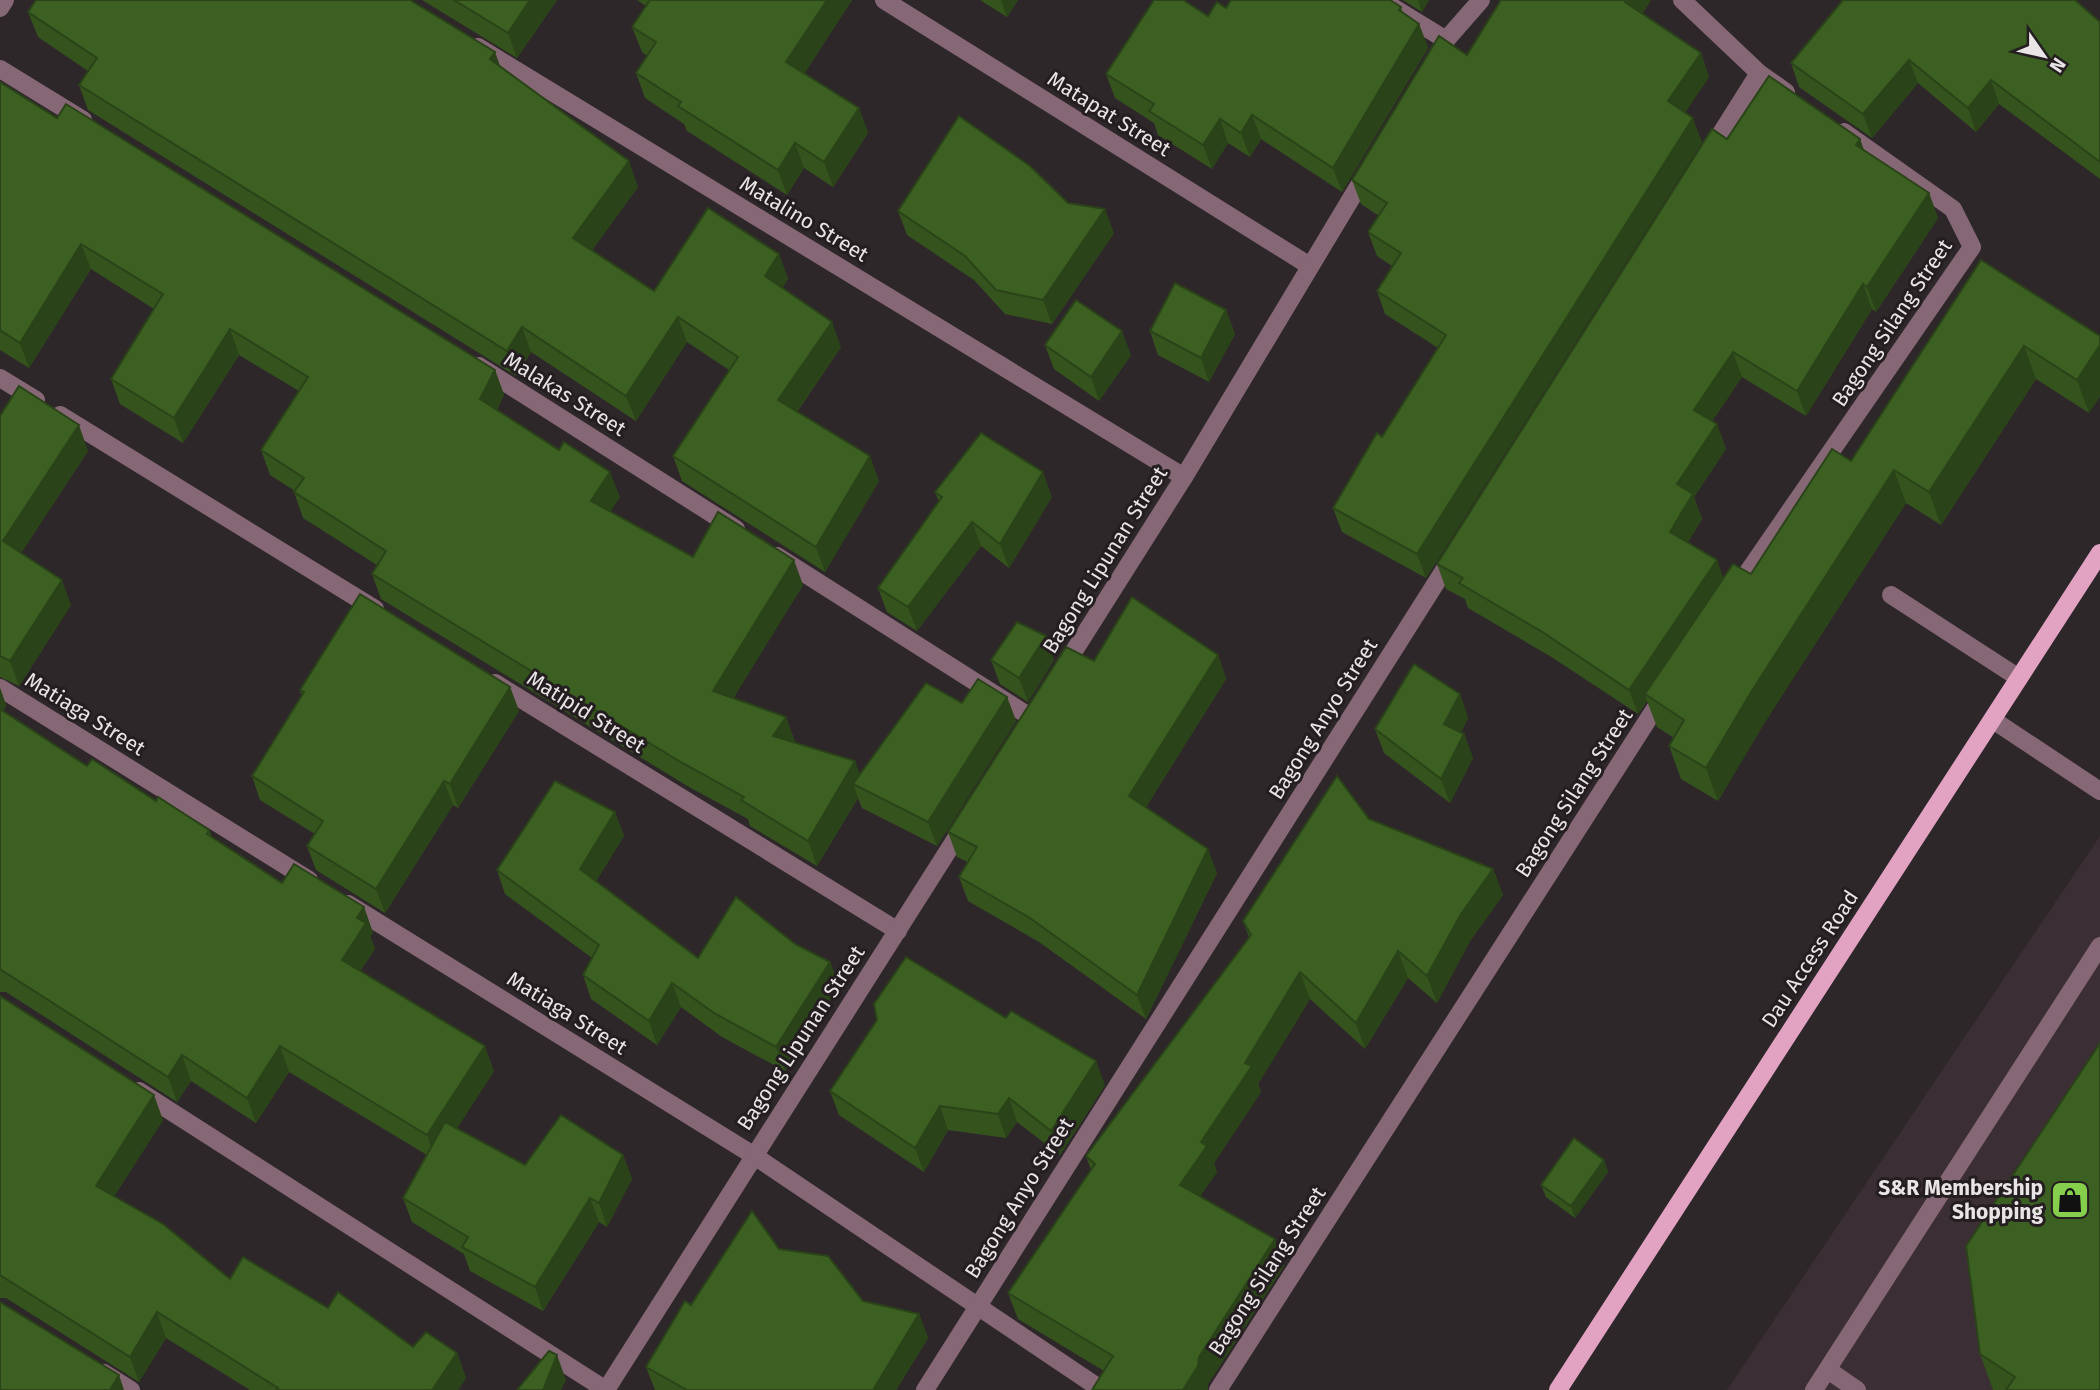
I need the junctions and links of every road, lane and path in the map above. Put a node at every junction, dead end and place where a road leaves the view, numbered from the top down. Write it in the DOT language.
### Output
graph roads {
  1 [pos="5,0"];
  2 [pos="884,0"];
  3 [pos="1381,0"];
  4 [pos="1480,0"];
  5 [pos="1682,0"];
  6 [pos="0,9"];
  7 [pos="459,36"];
  8 [pos="1446,40"];
  9 [pos="0,69"];
  10 [pos="1759,73"];
  11 [pos="1425,76"];
  12 [pos="1805,105"];
  13 [pos="1828,121"];
  14 [pos="95,128"];
  15 [pos="1374,159"];
  16 [pos="1700,167"];
  17 [pos="1310,266"];
  18 [pos="463,356"];
  19 [pos="0,378"];
  20 [pos="1184,477"];
  21 [pos="1462,542"];
  22 [pos="2100,553"];
  23 [pos="1891,596"];
  24 [pos="1727,603"];
  25 [pos="389,618"];
  26 [pos="483,676"];
  27 [pos="2019,678"];
  28 [pos="1672,683"];
  29 [pos="1054,684"];
  30 [pos="0,688"];
  31 [pos="1032,718"];
  32 [pos="1993,720"];
  33 [pos="2100,791"];
  34 [pos="972,813"];
  35 [pos="898,931"];
  36 [pos="2100,946"];
  37 [pos="128,1084"];
  38 [pos="753,1155"];
  39 [pos="979,1305"];
  40 [pos="87,1363"];
  41 [pos="1828,1370"];
  42 [pos="131,1390"];
  43 [pos="606,1390"];
  44 [pos="925,1390"];
  45 [pos="1102,1390"];
  46 [pos="1217,1390"];
  47 [pos="1558,1390"];
  48 [pos="1814,1390"];
  49 [pos="1857,1390"];
  1 -- 6 [label="street"];
  2 -- 17 [label="street, Matapat Street"];
  3 -- 8 [label="street"];
  4 -- 8 [label="street"];
  5 -- 10 [label="street"];
  7 -- 20 [label="street, Matalino Street"];
  8 -- 11 [label="street"];
  9 -- 14 [label="street"];
  10 -- 12 [label="street"];
  10 -- 16 [label="street"];
  13 -- 24 [label="street, Bagong Silang Street"];
  15 -- 17 [label="street, Bagong Lipunan Street"];
  17 -- 20 [label="street, Bagong Lipunan Street"];
  18 -- 31 [label="street, Malakas Street"];
  19 -- 25 [label="street"];
  20 -- 29 [label="street, Bagong Lipunan Street"];
  21 -- 39 [label="street, Bagong Anyo Street"];
  22 -- 27 [label="main road, Dau Access Road"];
  23 -- 27 [label="street"];
  26 -- 35 [label="street, Matipid Street"];
  27 -- 32 [label="main road, Dau Access Road"];
  28 -- 46 [label="street, Bagong Silang Street"];
  30 -- 38 [label="street, Matiaga Street"];
  32 -- 33 [label="street"];
  32 -- 47 [label="main road, Dau Access Road"];
  34 -- 35 [label="street, Bagong Lipunan Street"];
  35 -- 38 [label="street, Bagong Lipunan Street"];
  36 -- 41 [label="street"];
  37 -- 43 [label="street"];
  38 -- 39 [label="street, Matiaga Street"];
  38 -- 43 [label="street, Bagong Lipunan Street"];
  39 -- 44 [label="street, Bagong Anyo Street"];
  39 -- 45 [label="street, Matiaga Street"];
  40 -- 42 [label="street"];
  41 -- 48 [label="street"];
  41 -- 49 [label="street"];
}
